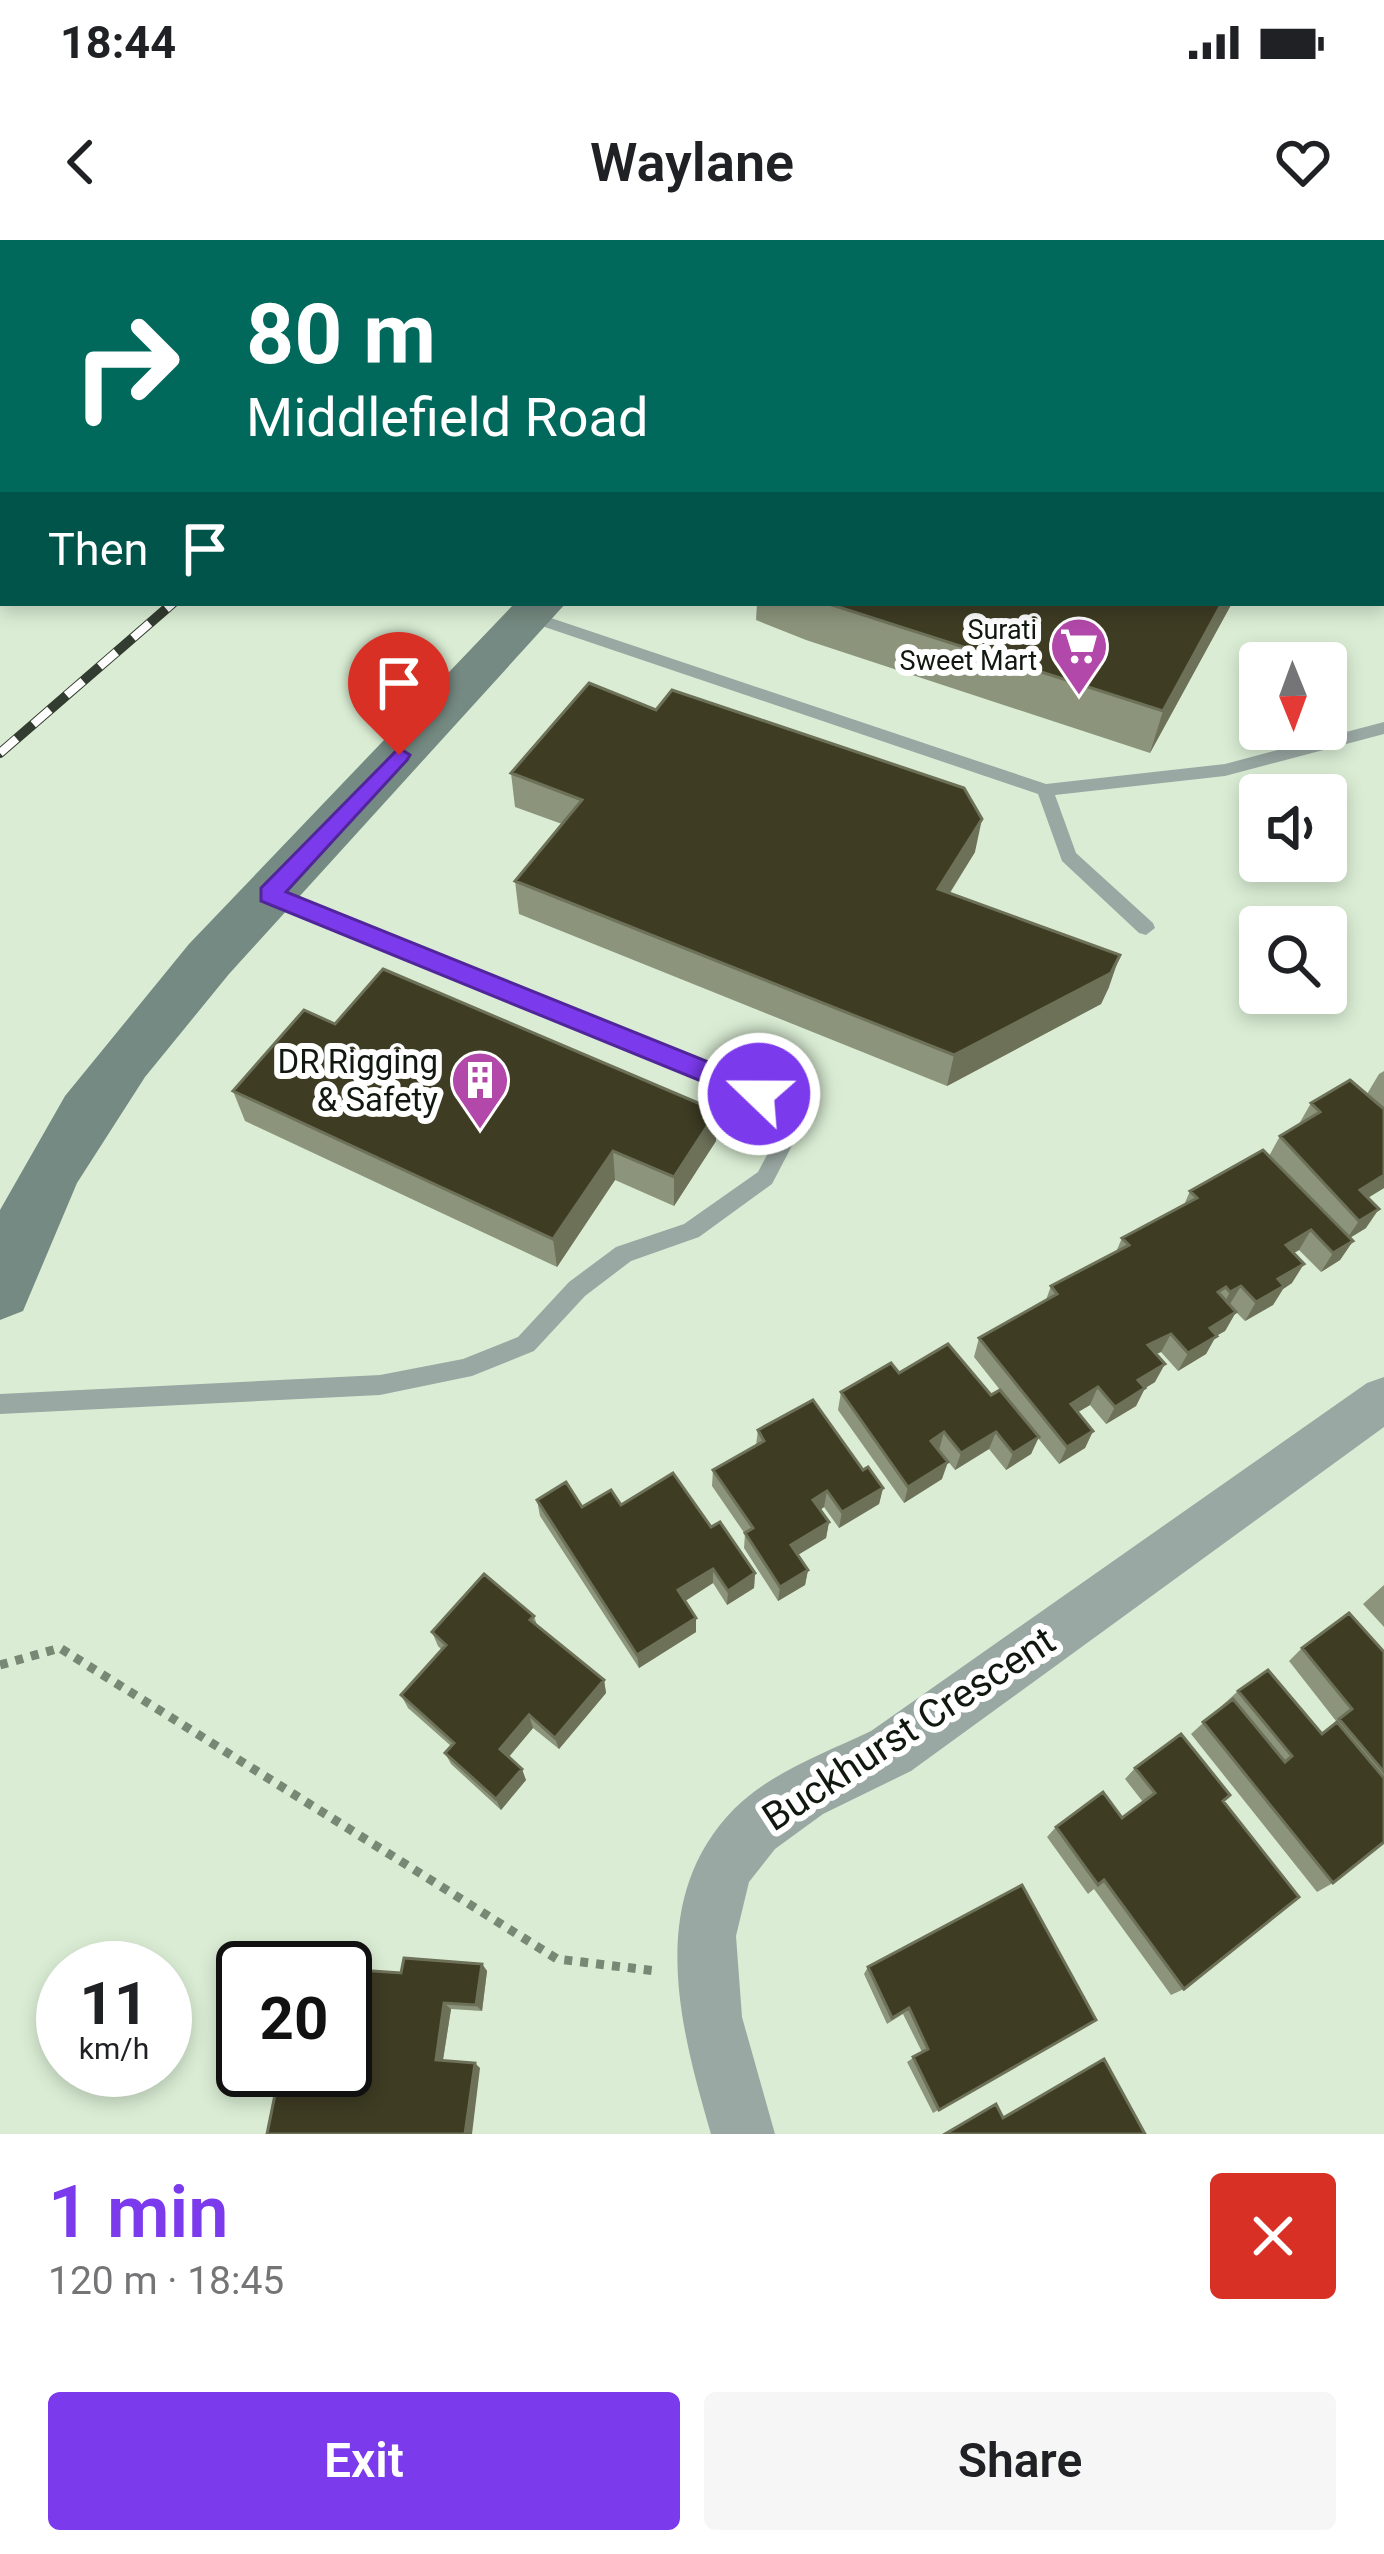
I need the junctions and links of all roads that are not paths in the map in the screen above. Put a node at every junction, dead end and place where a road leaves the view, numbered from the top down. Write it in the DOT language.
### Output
graph roads {
  1 [pos="536,609"];
  2 [pos="1384,728"];
  3 [pos="1045,790"];
  4 [pos="269,895"];
  5 [pos="1146,928"];
  6 [pos="0,1291"];
  7 [pos="1384,1399"];
  8 [pos="0,1404"];
  9 [pos="743,2134"];
  1 -- 3 [label="lane"];
  1 -- 4 [label="main road"];
  2 -- 3 [label="lane"];
  3 -- 5 [label="lane"];
  4 -- 6 [label="main road"];
  4 -- 8 [label="lane"];
  7 -- 9 [label="street, Buckhurst Crescent"];
}
